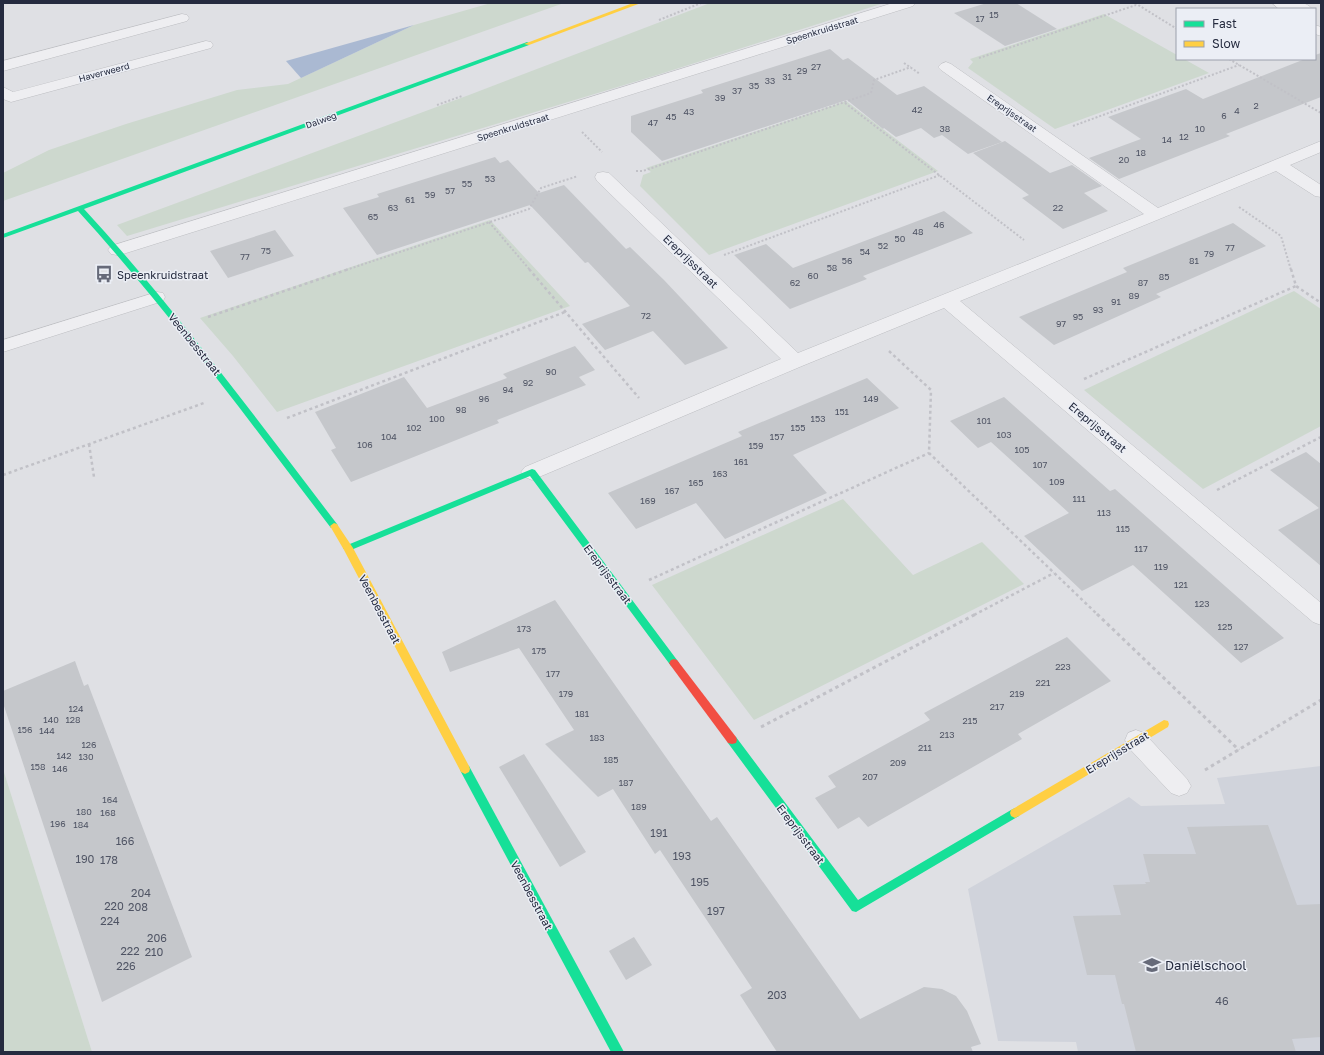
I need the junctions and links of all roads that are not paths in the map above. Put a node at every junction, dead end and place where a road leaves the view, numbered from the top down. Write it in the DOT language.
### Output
graph roads {
  1 [pos="638,3"];
  2 [pos="908,3"];
  3 [pos="1288,3"];
  4 [pos="1302,8"];
  5 [pos="182,18"];
  6 [pos="206,45"];
  7 [pos="3,66"];
  8 [pos="946,67"];
  9 [pos="3,92"];
  10 [pos="1321,146"];
  11 [pos="1278,165"];
  12 [pos="600,173"];
  13 [pos="1321,192"];
  14 [pos="79,208"];
  15 [pos="1157,215"];
  16 [pos="3,236"];
  17 [pos="117,250"];
  18 [pos="157,297"];
  19 [pos="947,300"];
  20 [pos="3,346"];
  21 [pos="795,361"];
  22 [pos="532,472"];
  23 [pos="348,548"];
  24 [pos="1321,616"];
  25 [pos="1164,724"];
  26 [pos="1136,740"];
  27 [pos="1179,786"];
  28 [pos="618,1052"];
  1 -- 14 [label="street, Dalweg"];
  2 -- 17 [label="street, Speenkruidstraat"];
  3 -- 4 [label="street"];
  5 -- 7 [label="street"];
  6 -- 9 [label="street, Haverweerd"];
  8 -- 15 [label="street, Ereprijsstraat"];
  10 -- 11 [label="street"];
  11 -- 13 [label="street"];
  11 -- 15 [label="street"];
  12 -- 21 [label="street, Ereprijsstraat"];
  14 -- 16 [label="street, Dalweg"];
  14 -- 17 [label="street, Veenbesstraat"];
  15 -- 19 [label="street"];
  17 -- 18 [label="street, Veenbesstraat"];
  18 -- 20 [label="lane"];
  18 -- 23 [label="street, Veenbesstraat"];
  19 -- 21 [label="street"];
  19 -- 24 [label="street, Ereprijsstraat"];
  21 -- 22 [label="street"];
  22 -- 23 [label="street"];
  22 -- 26 [label="street, Ereprijsstraat"];
  23 -- 28 [label="street, Veenbesstraat"];
  25 -- 26 [label="street, Ereprijsstraat"];
  26 -- 27 [label="lane"];
}
